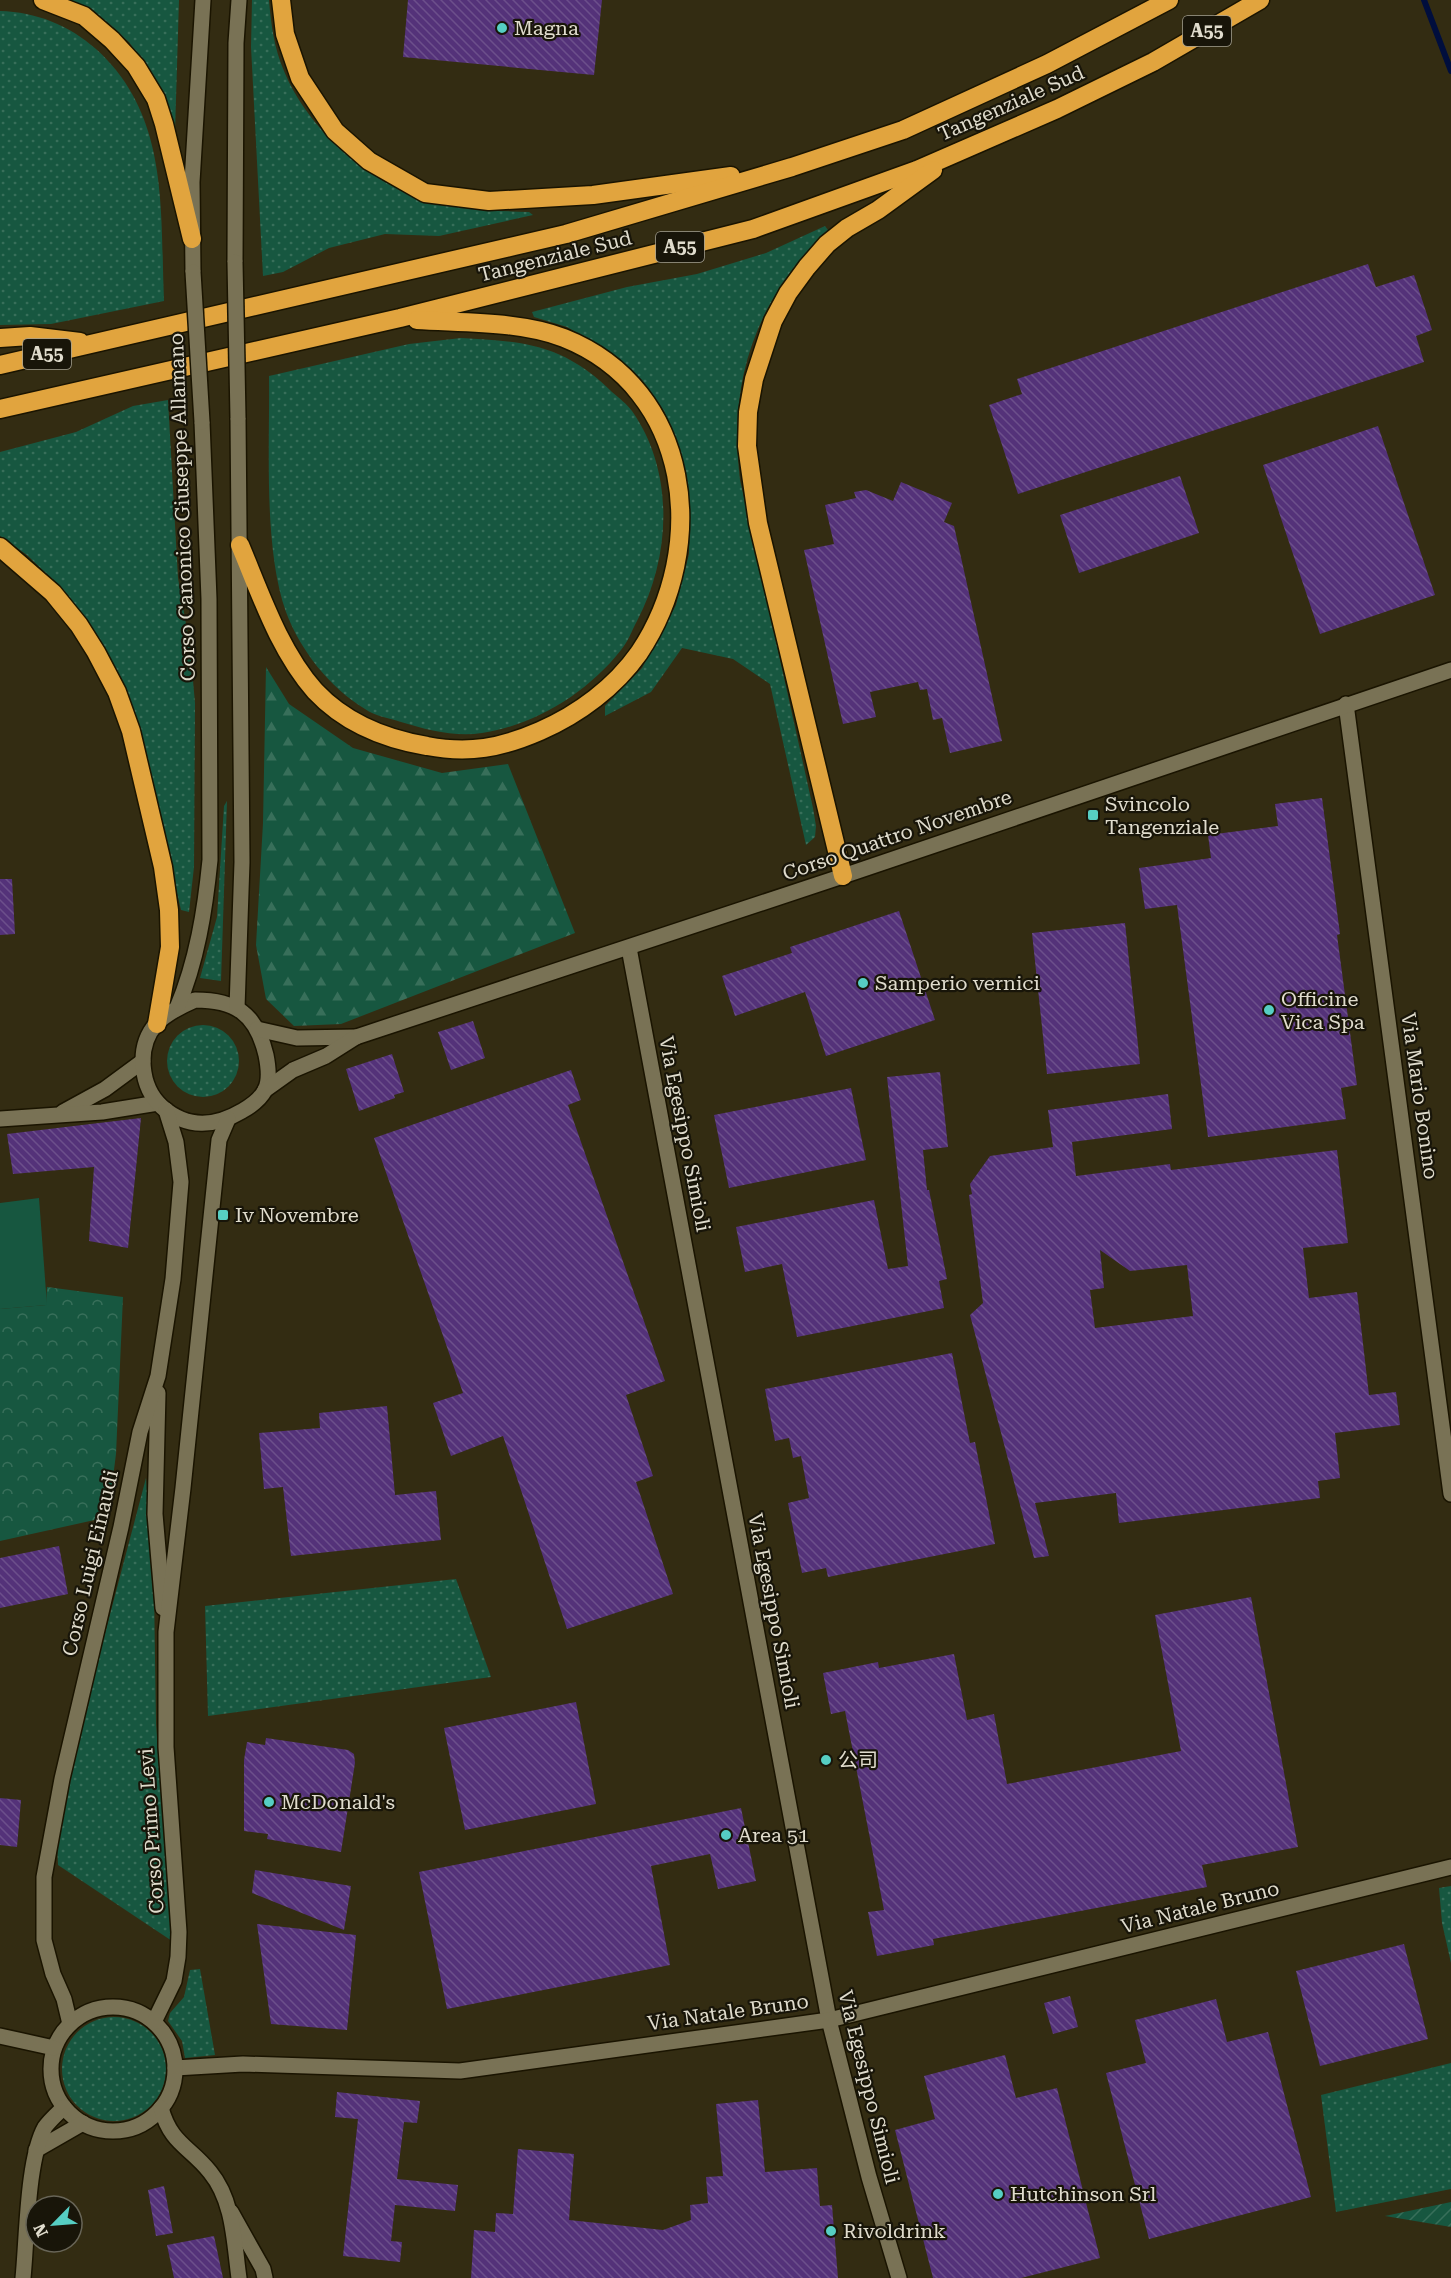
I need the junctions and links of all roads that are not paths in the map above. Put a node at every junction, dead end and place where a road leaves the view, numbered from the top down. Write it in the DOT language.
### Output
graph roads {
  1 [pos="43,0"];
  2 [pos="203,0"];
  3 [pos="239,0"];
  4 [pos="282,0"];
  5 [pos="1169,0"];
  6 [pos="1260,0"];
  7 [pos="952,155"];
  8 [pos="792,167"];
  9 [pos="192,239"];
  10 [pos="400,318"];
  11 [pos="0,338"];
  12 [pos="93,344"];
  13 [pos="0,365"];
  14 [pos="0,409"];
  15 [pos="240,545"];
  16 [pos="0,547"];
  17 [pos="1451,670"];
  18 [pos="1347,704"];
  19 [pos="843,876"];
  20 [pos="629,948"];
  21 [pos="177,1008"];
  22 [pos="237,1008"];
  23 [pos="157,1024"];
  24 [pos="257,1029"];
  25 [pos="356,1037"];
  26 [pos="143,1061"];
  27 [pos="266,1090"];
  28 [pos="162,1107"];
  29 [pos="58,1115"];
  30 [pos="0,1119"];
  31 [pos="228,1119"];
  32 [pos="158,1376"];
  33 [pos="1451,1494"];
  34 [pos="166,1632"];
  35 [pos="1451,1867"];
  36 [pos="829,2020"];
  37 [pos="154,2022"];
  38 [pos="70,2024"];
  39 [pos="6,2037"];
  40 [pos="53,2054"];
  41 [pos="175,2068"];
  42 [pos="64,2107"];
  43 [pos="161,2108"];
  44 [pos="83,2123"];
  45 [pos="129,2129"];
  46 [pos="177,2141"];
  47 [pos="36,2150"];
  48 [pos="229,2209"];
  49 [pos="23,2278"];
  50 [pos="239,2278"];
  51 [pos="265,2278"];
  52 [pos="899,2278"];
  1 -- 9 [label="highway"];
  2 -- 9 [label="main road, Corso Canonico Giuseppe Allamano"];
  3 -- 15 [label="main road, bridge"];
  4 -- 8 [label="highway"];
  5 -- 8 [label="highway, Tangenziale Sud / A55"];
  6 -- 7 [label="highway, Tangenziale Sud / A55"];
  7 -- 10 [label="highway, Tangenziale Sud / A55"];
  7 -- 19 [label="highway"];
  8 -- 12 [label="highway, Tangenziale Sud / A55"];
  9 -- 21 [label="main road, Corso Canonico Giuseppe Allamano, bridge"];
  10 -- 14 [label="highway, Tangenziale Sud / A55"];
  10 -- 15 [label="highway"];
  11 -- 12 [label="highway"];
  12 -- 13 [label="highway, Tangenziale Sud / A55"];
  15 -- 22 [label="main road"];
  16 -- 23 [label="highway"];
  17 -- 18 [label="main road, Corso Quattro Novembre"];
  18 -- 19 [label="main road, Corso Quattro Novembre"];
  18 -- 33 [label="main road, Via Mario Bonino"];
  19 -- 20 [label="main road, Corso Quattro Novembre"];
  20 -- 25 [label="main road, Corso Quattro Novembre"];
  20 -- 36 [label="main road, Via Egesippo Simioli"];
  21 -- 22 [label="main road"];
  21 -- 23 [label="main road"];
  22 -- 24 [label="main road"];
  23 -- 26 [label="main road"];
  24 -- 25 [label="main road, Corso Quattro Novembre"];
  24 -- 27 [label="main road"];
  25 -- 27 [label="main road, Corso Quattro Novembre"];
  26 -- 28 [label="main road"];
  26 -- 29 [label="main road"];
  27 -- 31 [label="main road"];
  28 -- 29 [label="main road"];
  28 -- 31 [label="main road"];
  28 -- 32 [label="main road, Corso Luigi Einaudi"];
  29 -- 30 [label="main road"];
  31 -- 34 [label="main road, Corso Primo Levi"];
  32 -- 34 [label="main road, Corso Primo Levi"];
  32 -- 38 [label="main road, Corso Luigi Einaudi"];
  34 -- 37 [label="main road, Corso Primo Levi"];
  35 -- 36 [label="main road, Via Natale Bruno"];
  36 -- 41 [label="main road, Via Natale Bruno"];
  36 -- 52 [label="main road, Via Egesippo Simioli"];
  37 -- 38 [label="main road"];
  37 -- 41 [label="main road"];
  38 -- 40 [label="main road"];
  39 -- 40 [label="main road"];
  40 -- 42 [label="main road"];
  41 -- 43 [label="main road"];
  42 -- 44 [label="main road"];
  42 -- 47 [label="main road"];
  43 -- 45 [label="main road"];
  43 -- 46 [label="main road"];
  44 -- 45 [label="main road"];
  44 -- 47 [label="main road"];
  45 -- 46 [label="main road"];
  46 -- 48 [label="main road"];
  47 -- 49 [label="main road"];
  48 -- 50 [label="main road"];
  48 -- 51 [label="main road"];
}
